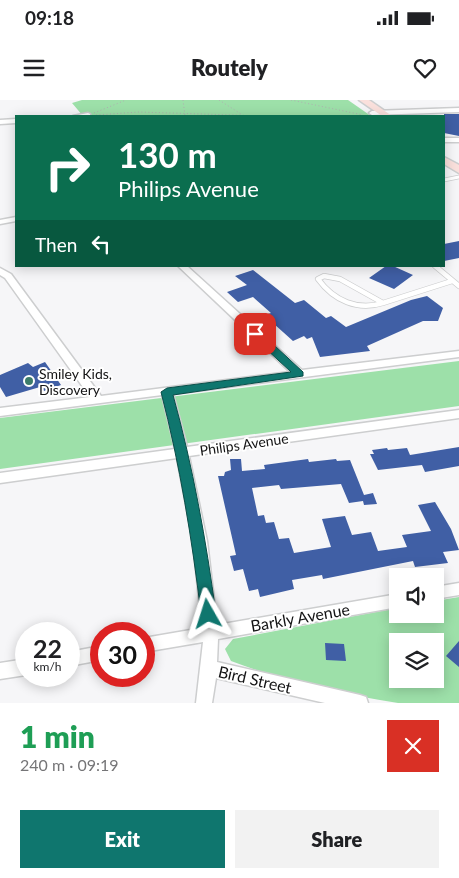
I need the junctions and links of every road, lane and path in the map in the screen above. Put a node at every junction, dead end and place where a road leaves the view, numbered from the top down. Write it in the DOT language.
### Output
graph roads {
  1 [pos="126,100"];
  2 [pos="183,100"];
  3 [pos="219,100"];
  4 [pos="291,100"];
  5 [pos="353,100"];
  6 [pos="362,100"];
  7 [pos="459,110"];
  8 [pos="88,115"];
  9 [pos="185,115"];
  10 [pos="242,115"];
  11 [pos="377,115"];
  12 [pos="15,121"];
  13 [pos="0,122"];
  14 [pos="445,140"];
  15 [pos="459,140"];
  16 [pos="445,153"];
  17 [pos="445,161"];
  18 [pos="459,161"];
  19 [pos="459,170"];
  20 [pos="459,177"];
  21 [pos="445,180"];
  22 [pos="15,219"];
  23 [pos="0,222"];
  24 [pos="183,267"];
  25 [pos="436,267"];
  26 [pos="0,270"];
  27 [pos="452,280"];
  28 [pos="459,286"];
  29 [pos="384,303"];
  30 [pos="459,354"];
  31 [pos="300,374"];
  32 [pos="167,392"];
  33 [pos="98,400"];
  34 [pos="0,412"];
  35 [pos="459,414"];
  36 [pos="183,453"];
  37 [pos="0,478"];
  38 [pos="459,589"];
  39 [pos="444,592"];
  40 [pos="389,602"];
  41 [pos="210,633"];
  42 [pos="155,643"];
  43 [pos="208,668"];
  44 [pos="15,669"];
  45 [pos="0,672"];
  46 [pos="204,703"];
  47 [pos="360,703"];
  1 -- 8 [label="path"];
  2 -- 9 [label="path"];
  3 -- 10 [label="path"];
  4 -- 11 [label="path"];
  5 -- 11 [label="main road"];
  6 -- 11 [label="main road"];
  7 -- 11 [label="street"];
  8 -- 9 [label="path"];
  9 -- 10 [label="path"];
  12 -- 13 [label="street"];
  14 -- 15 [label="street"];
  16 -- 18 [label="main road"];
  17 -- 19 [label="main road"];
  20 -- 21 [label="lane"];
  22 -- 23 [label="street"];
  24 -- 31 [label="street"];
  25 -- 27 [label="lane"];
  26 -- 33 [label="street"];
  27 -- 28 [label="lane"];
  27 -- 29 [label="lane"];
  29 -- 29 [label="lane"];
  30 -- 31 [label="street"];
  31 -- 32 [label="street"];
  32 -- 33 [label="street"];
  32 -- 36 [label="street"];
  33 -- 34 [label="street"];
  35 -- 36 [label="street, Philips Avenue"];
  36 -- 37 [label="street, Philips Avenue"];
  36 -- 41 [label="street"];
  38 -- 39 [label="street"];
  40 -- 41 [label="street, Barkly Avenue"];
  41 -- 42 [label="street, Barkly Avenue"];
  41 -- 43 [label="street"];
  43 -- 46 [label="street"];
  43 -- 47 [label="street, Bird Street"];
  44 -- 45 [label="street"];
}
